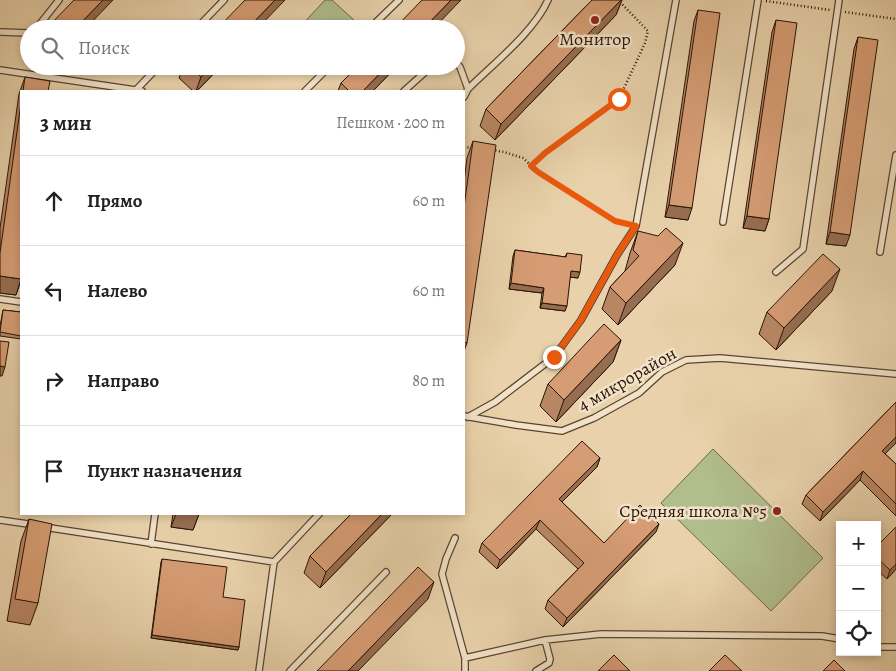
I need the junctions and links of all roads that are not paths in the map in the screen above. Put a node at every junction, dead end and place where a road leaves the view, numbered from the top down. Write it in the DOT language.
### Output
graph roads {
  1 [pos="59,0"];
  2 [pos="224,0"];
  3 [pos="399,0"];
  4 [pos="548,0"];
  5 [pos="676,0"];
  6 [pos="758,0"];
  7 [pos="839,0"];
  8 [pos="43,20"];
  9 [pos="205,20"];
  10 [pos="378,20"];
  11 [pos="0,32"];
  12 [pos="20,33"];
  13 [pos="0,70"];
  14 [pos="20,73"];
  15 [pos="33,75"];
  16 [pos="152,75"];
  17 [pos="321,75"];
  18 [pos="422,75"];
  19 [pos="463,75"];
  20 [pos="468,89"];
  21 [pos="132,90"];
  22 [pos="140,90"];
  23 [pos="306,90"];
  24 [pos="405,90"];
  25 [pos="465,95"];
  26 [pos="896,155"];
  27 [pos="723,222"];
  28 [pos="880,252"];
  29 [pos="776,272"];
  30 [pos="0,300"];
  31 [pos="20,302"];
  32 [pos="896,374"];
  33 [pos="466,416"];
  34 [pos="155,515"];
  35 [pos="318,515"];
  36 [pos="0,521"];
  37 [pos="455,538"];
  38 [pos="151,544"];
  39 [pos="274,562"];
  40 [pos="386,572"];
  41 [pos="836,638"];
  42 [pos="546,640"];
  43 [pos="896,646"];
  44 [pos="881,647"];
  45 [pos="465,658"];
  46 [pos="259,671"];
  47 [pos="290,671"];
  48 [pos="465,671"];
  49 [pos="536,671"];
  1 -- 8 [label="lane"];
  2 -- 9 [label="lane"];
  3 -- 10 [label="lane"];
  4 -- 20 [label="lane"];
  5 -- 33 [label="lane"];
  6 -- 27 [label="lane"];
  7 -- 29 [label="lane"];
  11 -- 12 [label="lane"];
  13 -- 14 [label="lane"];
  15 -- 21 [label="lane"];
  16 -- 22 [label="lane"];
  17 -- 23 [label="lane"];
  18 -- 24 [label="lane"];
  19 -- 20 [label="lane"];
  20 -- 25 [label="lane"];
  26 -- 28 [label="lane"];
  30 -- 31 [label="lane"];
  32 -- 33 [label="lane, 4 микрорайон"];
  34 -- 38 [label="lane"];
  35 -- 39 [label="lane"];
  36 -- 38 [label="lane"];
  37 -- 45 [label="lane"];
  38 -- 39 [label="lane"];
  39 -- 46 [label="lane"];
  40 -- 47 [label="lane"];
  41 -- 42 [label="lane"];
  42 -- 45 [label="lane"];
  42 -- 49 [label="lane"];
  43 -- 44 [label="lane"];
  45 -- 48 [label="lane"];
}
